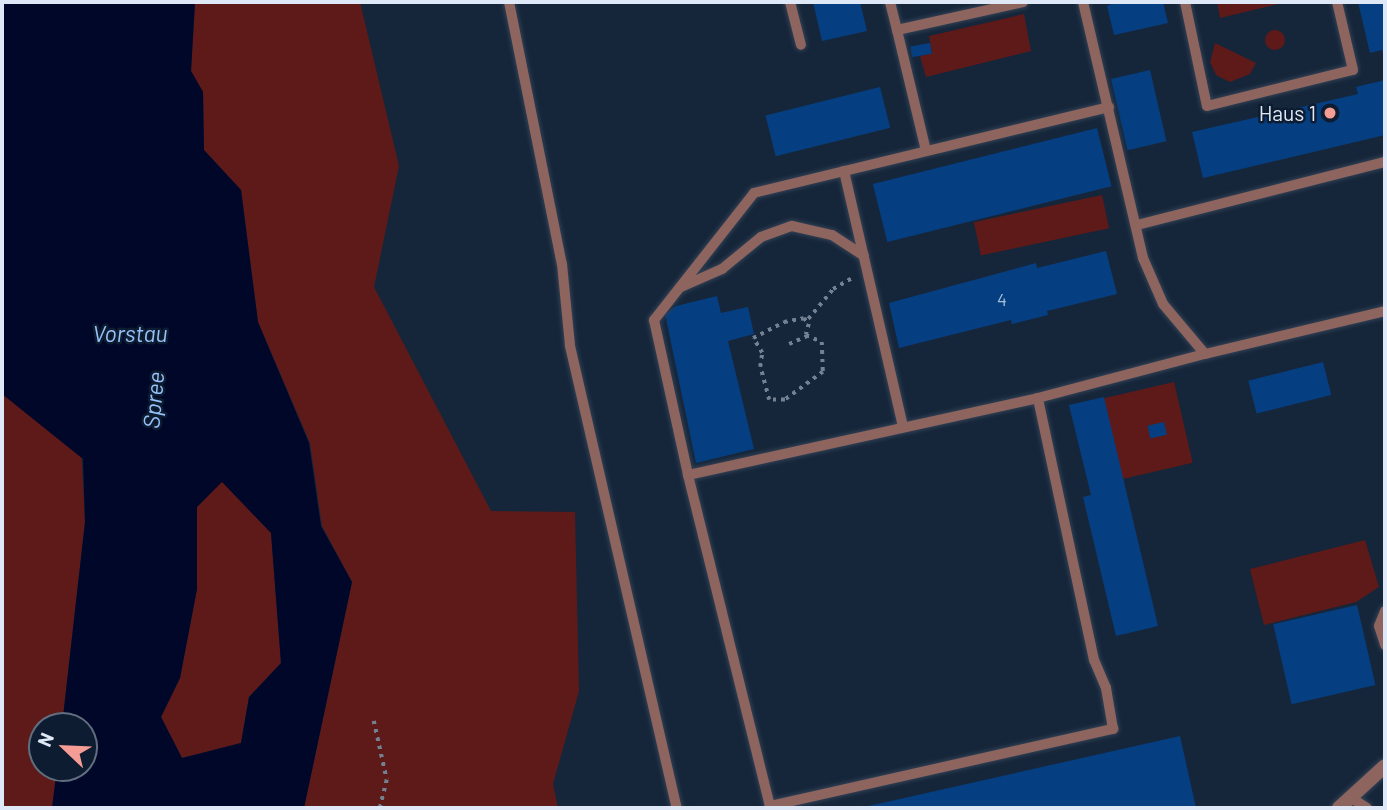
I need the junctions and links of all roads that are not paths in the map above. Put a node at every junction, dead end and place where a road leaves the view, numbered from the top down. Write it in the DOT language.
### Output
graph roads {
  1 [pos="509,2"];
  2 [pos="790,2"];
  3 [pos="890,2"];
  4 [pos="1023,2"];
  5 [pos="1083,2"];
  6 [pos="1185,2"];
  7 [pos="1337,2"];
  8 [pos="897,30"];
  9 [pos="801,45"];
  10 [pos="1109,107"];
  11 [pos="926,151"];
  12 [pos="1385,162"];
  13 [pos="844,171"];
  14 [pos="1137,225"];
  15 [pos="864,256"];
  16 [pos="678,288"];
  17 [pos="1385,310"];
  18 [pos="1205,354"];
  19 [pos="1038,398"];
  20 [pos="903,427"];
  21 [pos="688,475"];
  22 [pos="1385,611"];
  23 [pos="1385,645"];
  24 [pos="1385,766"];
  25 [pos="1350,797"];
  26 [pos="677,808"];
  27 [pos="1339,808"];
  28 [pos="1367,808"];
  1 -- 26 [label="lane"];
  2 -- 9 [label="lane"];
  3 -- 8 [label="lane"];
  4 -- 8 [label="lane"];
  5 -- 10 [label="lane"];
  6 -- 7 [label="lane"];
  8 -- 11 [label="lane"];
  10 -- 11 [label="lane"];
  10 -- 14 [label="lane"];
  11 -- 13 [label="lane"];
  12 -- 14 [label="lane"];
  13 -- 15 [label="lane"];
  13 -- 16 [label="lane"];
  14 -- 18 [label="lane"];
  15 -- 16 [label="lane"];
  15 -- 20 [label="lane"];
  16 -- 21 [label="lane"];
  17 -- 18 [label="lane"];
  18 -- 19 [label="lane"];
  19 -- 20 [label="lane"];
  19 -- 21 [label="lane"];
  20 -- 21 [label="lane"];
  22 -- 23 [label="lane"];
  24 -- 25 [label="street"];
  25 -- 27 [label="street"];
  25 -- 28 [label="lane"];
}
